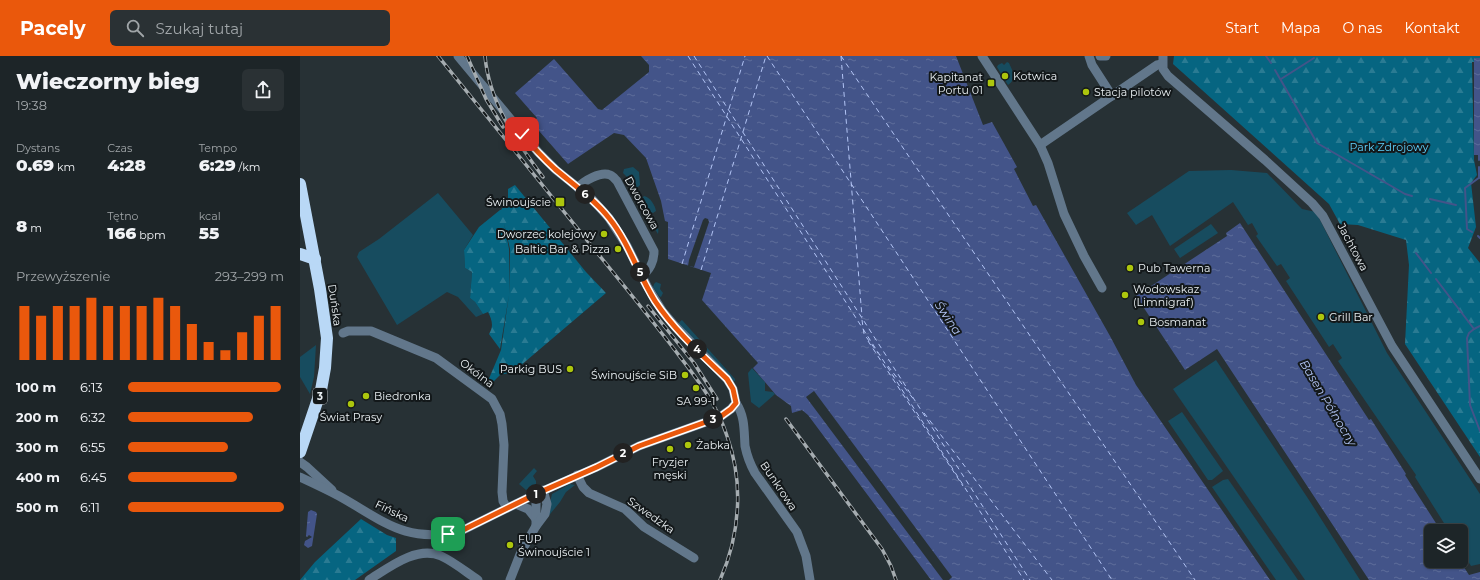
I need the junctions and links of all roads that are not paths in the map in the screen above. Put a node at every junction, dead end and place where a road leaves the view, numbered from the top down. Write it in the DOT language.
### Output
graph roads {
  1 [pos="458,56"];
  2 [pos="982,56"];
  3 [pos="1089,56"];
  4 [pos="1100,56"];
  5 [pos="1106,56"];
  6 [pos="1162,60"];
  7 [pos="1112,96"];
  8 [pos="1040,144"];
  9 [pos="300,184"];
  10 [pos="578,188"];
  11 [pos="300,254"];
  12 [pos="315,259"];
  13 [pos="642,276"];
  14 [pos="1102,288"];
  15 [pos="343,333"];
  16 [pos="736,403"];
  17 [pos="300,452"];
  18 [pos="300,462"];
  19 [pos="577,475"];
  20 [pos="300,476"];
  21 [pos="1480,479"];
  22 [pos="540,492"];
  23 [pos="337,495"];
  24 [pos="511,506"];
  25 [pos="536,522"];
  26 [pos="694,558"];
  27 [pos="369,580"];
  28 [pos="478,580"];
  29 [pos="510,580"];
  30 [pos="810,580"];
  1 -- 10 [label="street"];
  2 -- 8 [label="street"];
  3 -- 7 [label="street"];
  4 -- 5 [label="street"];
  6 -- 7 [label="street"];
  6 -- 21 [label="street, Jachtowa"];
  7 -- 8 [label="street"];
  8 -- 14 [label="street"];
  9 -- 12 [label="highway, Duńska / 3"];
  10 -- 13 [label="street"];
  10 -- 13 [label="street, Dworcowa"];
  11 -- 12 [label="highway"];
  12 -- 17 [label="highway, Duńska / 3"];
  13 -- 16 [label="street"];
  15 -- 24 [label="street, Okólna"];
  16 -- 19 [label="street, Fińska"];
  16 -- 30 [label="street, Bunkrowa"];
  18 -- 23 [label="street, Fińska"];
  19 -- 22 [label="street, Fińska"];
  19 -- 26 [label="street, Szwedzka"];
  20 -- 23 [label="street, Fińska"];
  22 -- 24 [label="street, Fińska"];
  22 -- 25 [label="street"];
  23 -- 24 [label="street, Fińska"];
  24 -- 25 [label="street"];
  25 -- 29 [label="street"];
  27 -- 28 [label="street"];
}
